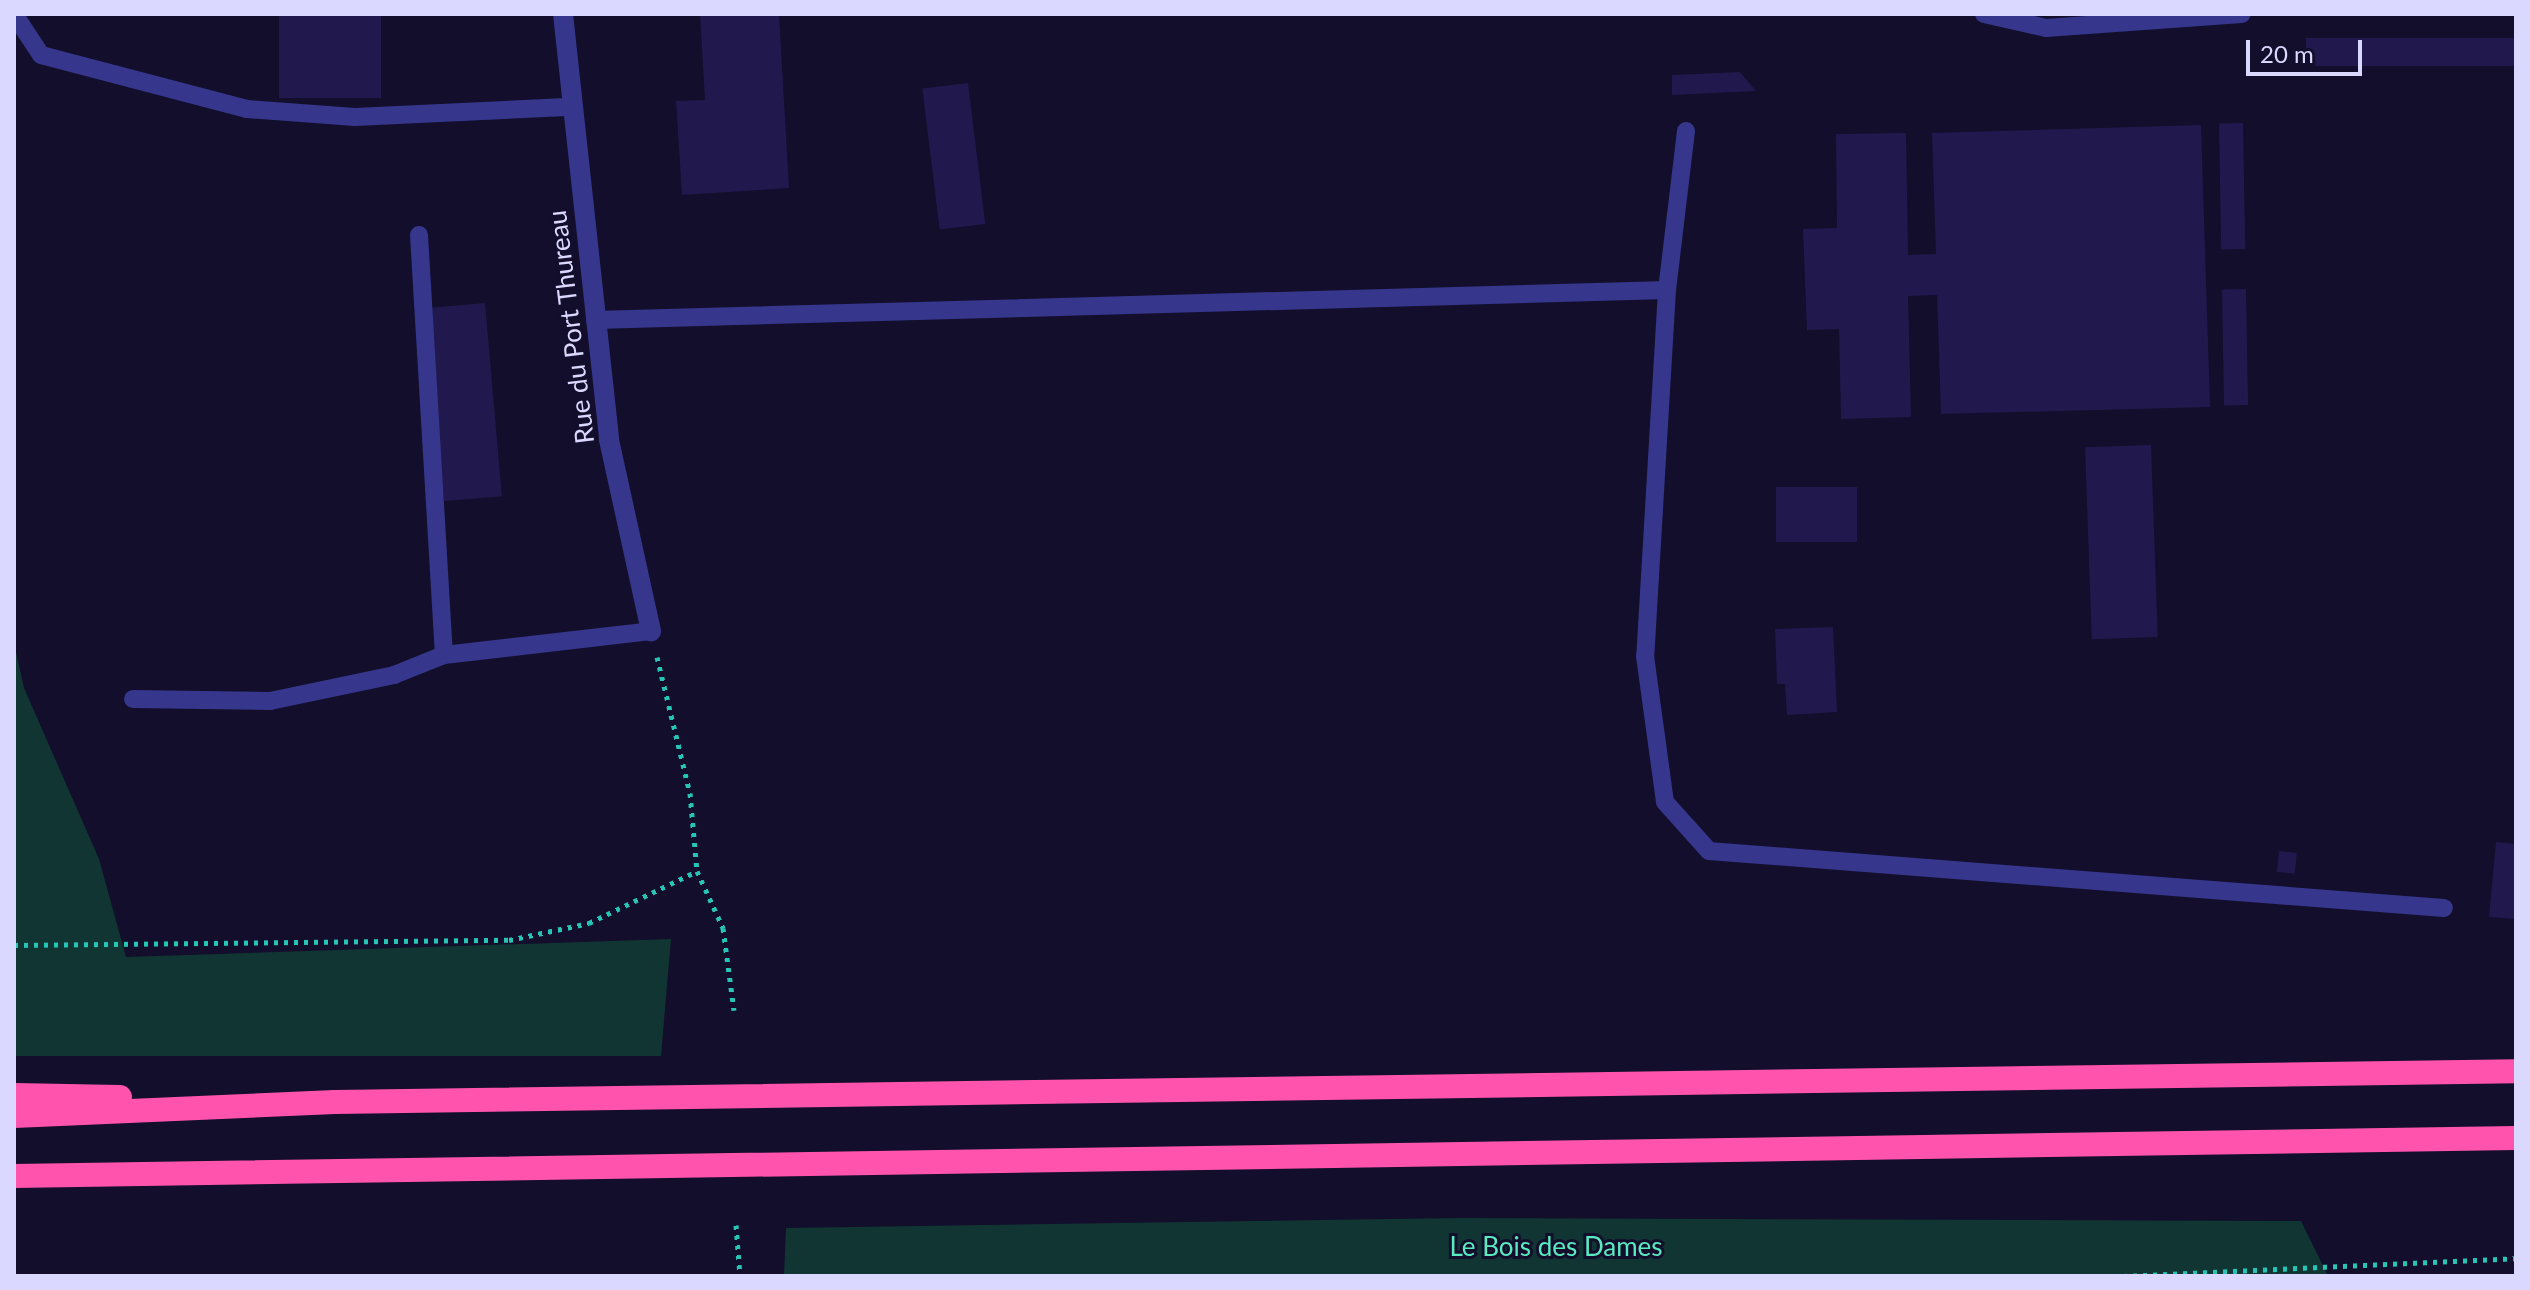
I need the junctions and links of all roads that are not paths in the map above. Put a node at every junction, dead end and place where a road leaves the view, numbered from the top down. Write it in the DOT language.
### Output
graph roads {
  1 [pos="14,14"];
  2 [pos="563,14"];
  3 [pos="1984,14"];
  4 [pos="2242,14"];
  5 [pos="571,107"];
  6 [pos="1686,131"];
  7 [pos="419,235"];
  8 [pos="1667,290"];
  9 [pos="595,320"];
  10 [pos="651,631"];
  11 [pos="444,655"];
  12 [pos="133,699"];
  13 [pos="2444,908"];
  14 [pos="2516,1071"];
  15 [pos="25,1105"];
  16 [pos="2516,1138"];
  17 [pos="26,1176"];
  1 -- 5 [label="lane"];
  2 -- 5 [label="street, Rue du Port Thureau"];
  3 -- 4 [label="lane"];
  5 -- 9 [label="street, Rue du Port Thureau"];
  6 -- 8 [label="lane"];
  7 -- 11 [label="lane"];
  8 -- 9 [label="lane"];
  8 -- 13 [label="lane"];
  9 -- 10 [label="street, Rue du Port Thureau"];
  10 -- 11 [label="lane"];
  11 -- 12 [label="lane"];
  14 -- 15 [label="highway"];
  16 -- 17 [label="highway"];
}
